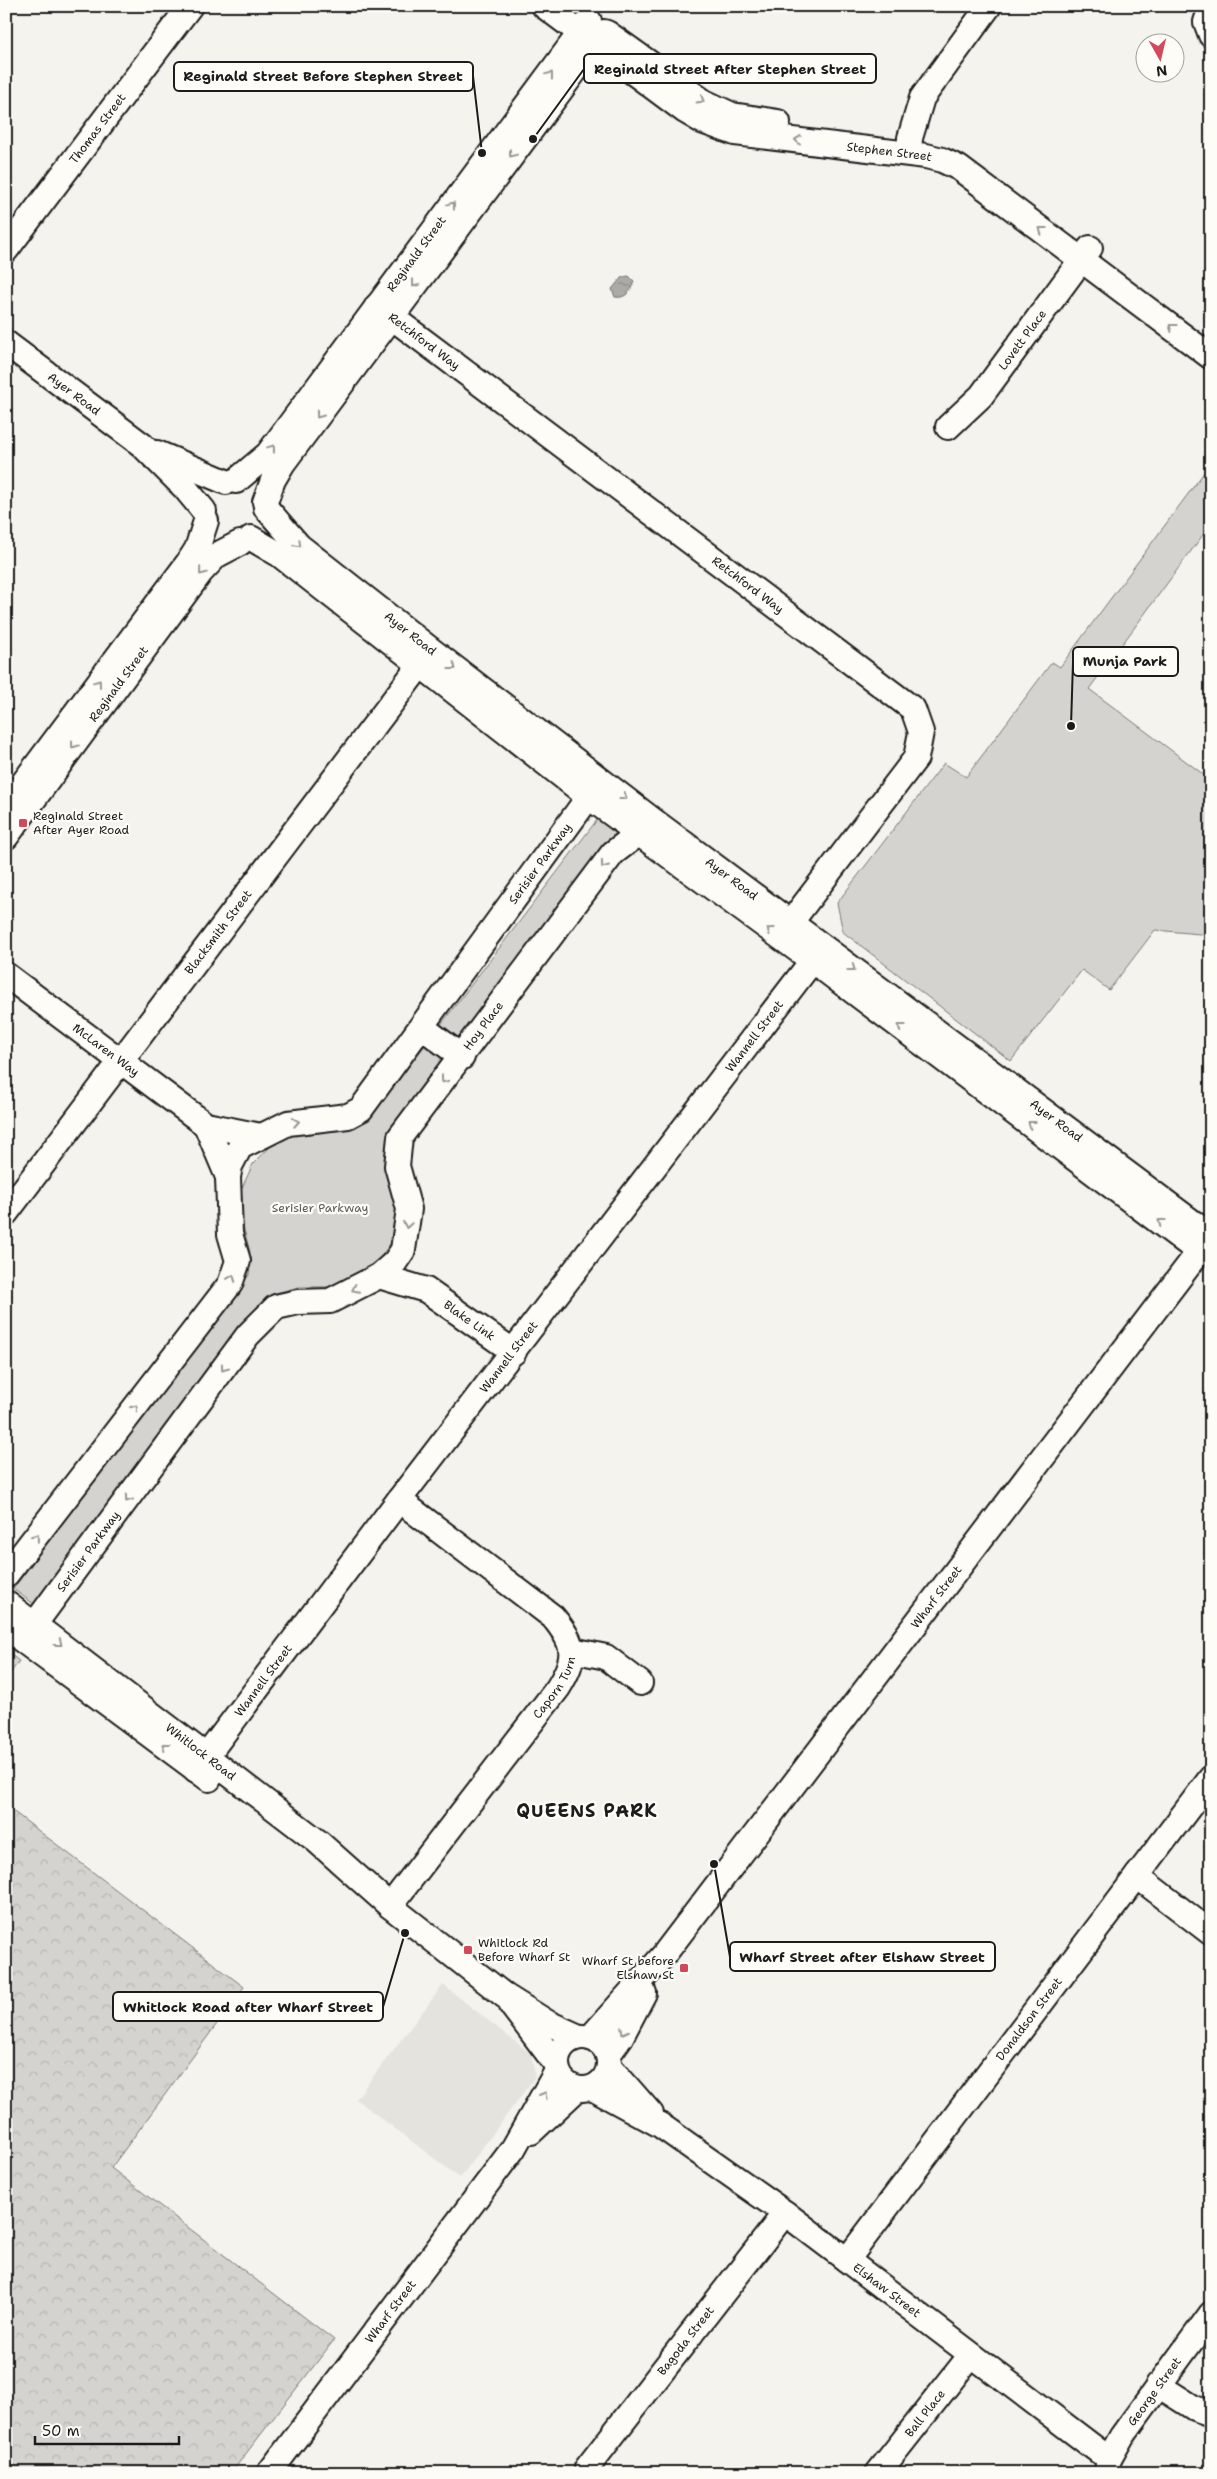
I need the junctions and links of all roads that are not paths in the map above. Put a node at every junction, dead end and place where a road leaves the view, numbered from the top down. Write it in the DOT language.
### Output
graph roads {
  1 [pos="190,6"];
  2 [pos="544,6"];
  3 [pos="989,6"];
  4 [pos="1211,8"];
  5 [pos="589,27"];
  6 [pos="1211,35"];
  7 [pos="909,146"];
  8 [pos="6,250"];
  9 [pos="1086,253"];
  10 [pos="384,311"];
  11 [pos="1211,336"];
  12 [pos="6,343"];
  13 [pos="1211,357"];
  14 [pos="948,427"];
  15 [pos="142,445"];
  16 [pos="231,481"];
  17 [pos="265,505"];
  18 [pos="205,516"];
  19 [pos="246,540"];
  20 [pos="425,658"];
  21 [pos="594,788"];
  22 [pos="6,806"];
  23 [pos="644,826"];
  24 [pos="6,837"];
  25 [pos="790,922"];
  26 [pos="818,954"];
  27 [pos="6,975"];
  28 [pos="422,1027"];
  29 [pos="462,1057"];
  30 [pos="122,1060"];
  31 [pos="206,1125"];
  32 [pos="261,1136"];
  33 [pos="228,1177"];
  34 [pos="6,1214"];
  35 [pos="1207,1242"];
  36 [pos="392,1263"];
  37 [pos="426,1290"];
  38 [pos="514,1352"];
  39 [pos="399,1500"];
  40 [pos="6,1575"];
  41 [pos="6,1603"];
  42 [pos="21,1631"];
  43 [pos="572,1650"];
  44 [pos="640,1683"];
  45 [pos="201,1763"];
  46 [pos="1211,1778"];
  47 [pos="1137,1876"];
  48 [pos="390,1906"];
  49 [pos="1211,1933"];
  50 [pos="663,1956"];
  51 [pos="505,1996"];
  52 [pos="585,2037"];
  53 [pos="609,2060"];
  54 [pos="557,2067"];
  55 [pos="584,2088"];
  56 [pos="660,2125"];
  57 [pos="513,2149"];
  58 [pos="785,2213"];
  59 [pos="847,2260"];
  60 [pos="1211,2314"];
  61 [pos="971,2354"];
  62 [pos="1158,2385"];
  63 [pos="1211,2414"];
  64 [pos="1107,2466"];
  65 [pos="588,2468"];
  66 [pos="270,2473"];
  67 [pos="878,2473"];
  1 -- 8 [label="street, Thomas Street"];
  2 -- 5 [label="street, Stephen Street"];
  3 -- 7 [label="street"];
  4 -- 6 [label="street"];
  5 -- 7 [label="street, Stephen Street"];
  5 -- 10 [label="street, Reginald Street"];
  7 -- 9 [label="street, Stephen Street"];
  9 -- 11 [label="street, Stephen Street"];
  13 -- 9 [label="street, Stephen Street, one-way"];
  9 -- 14 [label="street, Lovett Place"];
  16 -- 10 [label="street, Reginald Street, one-way"];
  10 -- 17 [label="street, Reginald Street, one-way"];
  10 -- 25 [label="street, Retchford Way"];
  12 -- 15 [label="street, Ayer Road"];
  15 -- 16 [label="street, Ayer Road"];
  15 -- 18 [label="street, Ayer Road"];
  16 -- 17 [label="street"];
  16 -- 18 [label="street"];
  17 -- 19 [label="street"];
  17 -- 20 [label="street, Ayer Road, one-way"];
  18 -- 19 [label="street"];
  22 -- 18 [label="street, Reginald Street, one-way"];
  19 -- 20 [label="street, Ayer Road"];
  19 -- 24 [label="street, Reginald Street, one-way"];
  20 -- 21 [label="street, Ayer Road"];
  20 -- 30 [label="street, Blacksmith Street"];
  21 -- 23 [label="street, Ayer Road"];
  21 -- 28 [label="street, Serisier Parkway"];
  23 -- 25 [label="street, Ayer Road"];
  26 -- 23 [label="street, Ayer Road, one-way"];
  23 -- 29 [label="street, Hoy Place, one-way"];
  25 -- 26 [label="street, Ayer Road"];
  26 -- 35 [label="street, Ayer Road"];
  26 -- 38 [label="street, Wannell Street"];
  27 -- 30 [label="street, McLaren Way"];
  28 -- 29 [label="street"];
  32 -- 28 [label="street, Serisier Parkway, one-way"];
  29 -- 36 [label="street, Hoy Place, one-way"];
  30 -- 31 [label="street, McLaren Way"];
  30 -- 34 [label="street, Blacksmith Street"];
  31 -- 32 [label="street, McLaren Way"];
  31 -- 33 [label="street, McLaren Way"];
  32 -- 33 [label="street, Serisier Parkway"];
  40 -- 33 [label="street, Serisier Parkway, one-way"];
  35 -- 50 [label="street, Wharf Street"];
  36 -- 37 [label="street, Blake Link"];
  36 -- 37 [label="street, Blake Link"];
  36 -- 42 [label="street, Serisier Parkway, one-way"];
  37 -- 38 [label="street, Blake Link"];
  38 -- 39 [label="street, Wannell Street"];
  39 -- 43 [label="street, Caporn Turn"];
  39 -- 45 [label="street, Wannell Street"];
  41 -- 42 [label="street, Whitlock Road"];
  42 -- 45 [label="street, Whitlock Road"];
  43 -- 44 [label="street"];
  43 -- 48 [label="street, Caporn Turn"];
  45 -- 48 [label="street, Whitlock Road"];
  46 -- 47 [label="street, Donaldson Street"];
  47 -- 49 [label="street"];
  47 -- 59 [label="street, Donaldson Street"];
  48 -- 51 [label="street, Whitlock Road"];
  50 -- 52 [label="street, Wharf Street"];
  50 -- 53 [label="street, Wharf Street, one-way"];
  51 -- 52 [label="street, Whitlock Road"];
  51 -- 54 [label="street, Whitlock Road"];
  52 -- 53 [label="street"];
  52 -- 54 [label="street"];
  53 -- 55 [label="street"];
  53 -- 56 [label="street, Elshaw Street"];
  54 -- 55 [label="street"];
  57 -- 54 [label="street, Wharf Street, one-way"];
  55 -- 56 [label="street, Elshaw Street"];
  55 -- 57 [label="street, Wharf Street"];
  56 -- 58 [label="street, Elshaw Street"];
  57 -- 66 [label="street, Wharf Street"];
  58 -- 59 [label="street, Elshaw Street"];
  58 -- 65 [label="street, Bagoda Street"];
  59 -- 61 [label="street, Elshaw Street"];
  60 -- 62 [label="street, George Street"];
  61 -- 64 [label="street, Elshaw Street"];
  61 -- 67 [label="street, Ball Place"];
  62 -- 63 [label="street"];
  62 -- 64 [label="street, George Street"];
}
